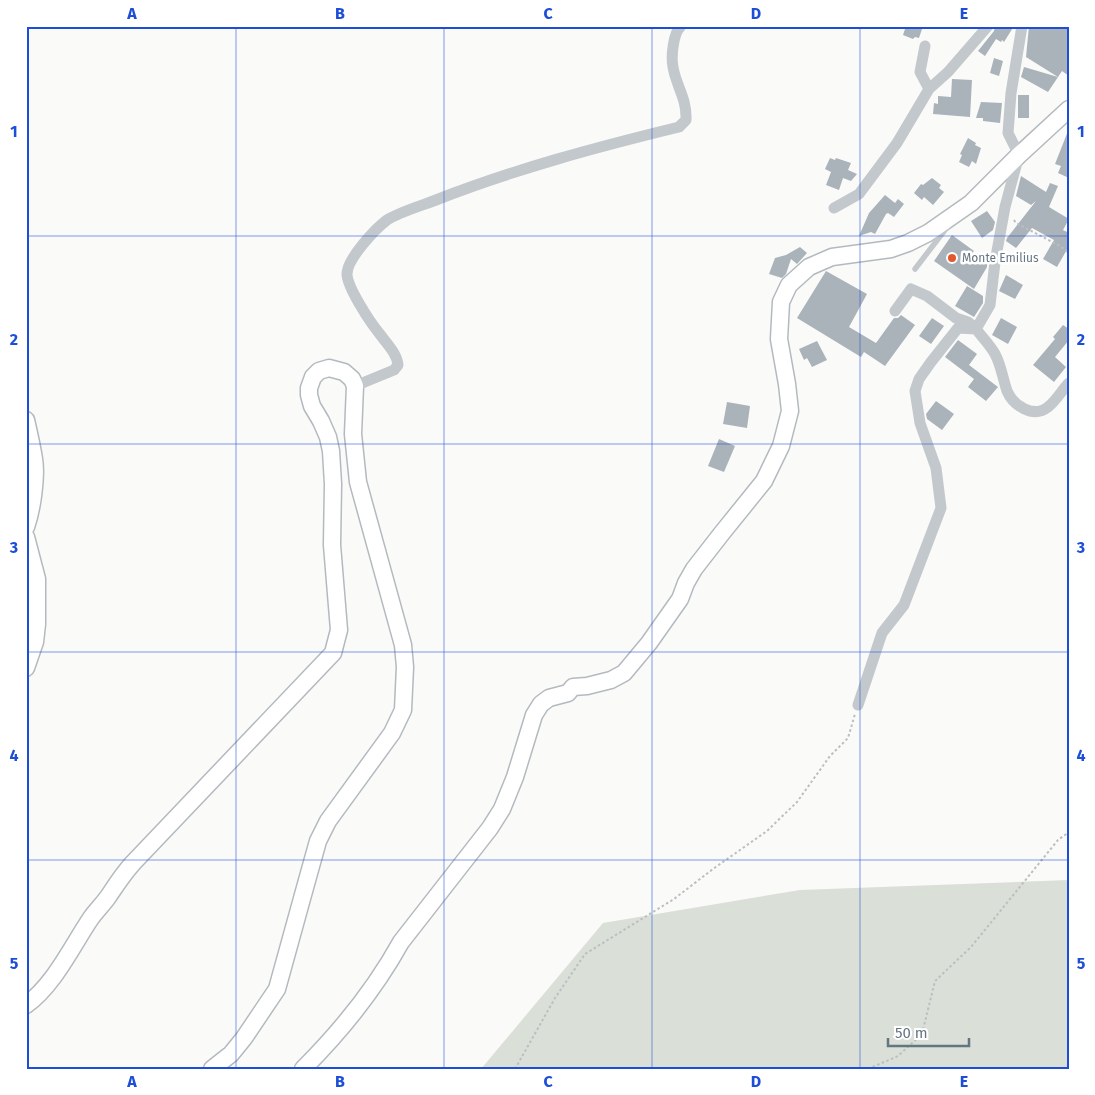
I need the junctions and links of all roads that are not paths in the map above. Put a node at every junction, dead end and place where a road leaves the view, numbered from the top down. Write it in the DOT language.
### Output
graph roads {
  1 [pos="681,26"];
  2 [pos="988,26"];
  3 [pos="1022,26"];
  4 [pos="925,46"];
  5 [pos="929,89"];
  6 [pos="1069,109"];
  7 [pos="1019,155"];
  8 [pos="834,208"];
  9 [pos="952,217"];
  10 [pos="915,269"];
  11 [pos="895,311"];
  12 [pos="976,329"];
  13 [pos="1069,383"];
  14 [pos="355,386"];
  15 [pos="26,420"];
  16 [pos="26,527"];
  17 [pos="26,537"];
  18 [pos="26,668"];
  19 [pos="858,705"];
  20 [pos="26,1005"];
  21 [pos="212,1069"];
  22 [pos="303,1069"];
  1 -- 14 [label="street"];
  2 -- 5 [label="street"];
  3 -- 7 [label="street"];
  4 -- 5 [label="street"];
  5 -- 8 [label="street"];
  6 -- 7 [label="street"];
  7 -- 9 [label="street"];
  7 -- 12 [label="street"];
  9 -- 10 [label="lane"];
  9 -- 22 [label="street"];
  11 -- 12 [label="street"];
  12 -- 13 [label="street"];
  12 -- 19 [label="street"];
  14 -- 20 [label="street"];
  14 -- 21 [label="street"];
  15 -- 16 [label="street"];
  17 -- 18 [label="street"];
}
